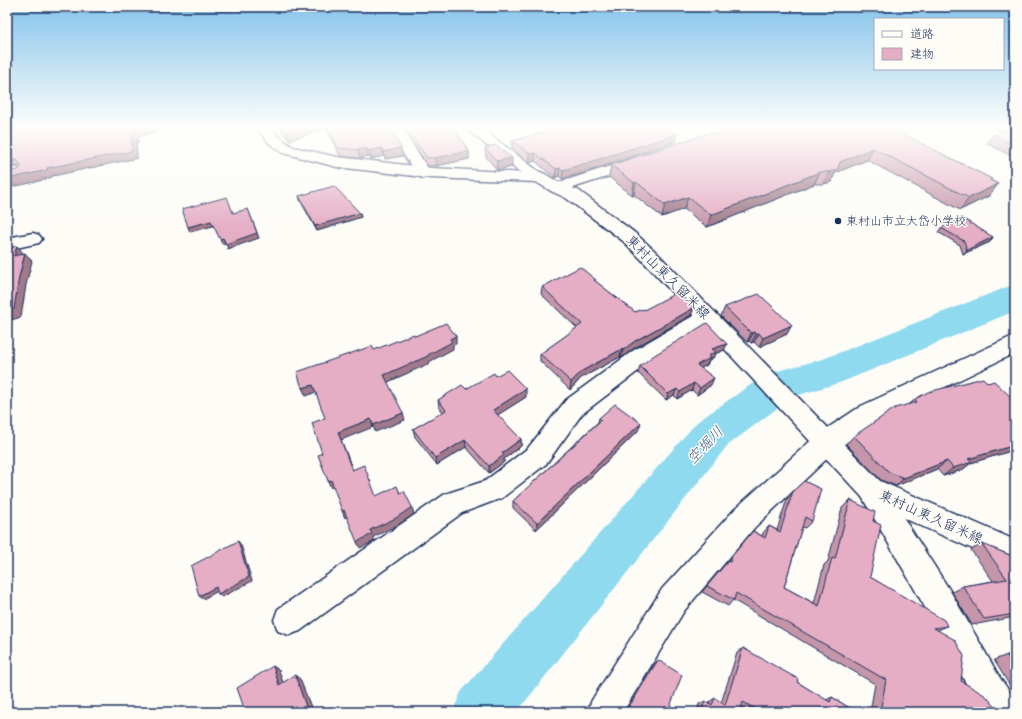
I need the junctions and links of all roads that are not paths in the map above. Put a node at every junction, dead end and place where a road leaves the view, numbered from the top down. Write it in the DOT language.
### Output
graph roads {
  1 [pos="331,161"];
  2 [pos="415,161"];
  3 [pos="515,161"];
  4 [pos="641,161"];
  5 [pos="423,173"];
  6 [pos="539,177"];
  7 [pos="557,188"];
  8 [pos="33,239"];
  9 [pos="7,244"];
  10 [pos="707,317"];
  11 [pos="1015,343"];
  12 [pos="825,442"];
  13 [pos="871,489"];
  14 [pos="1015,554"];
  15 [pos="289,620"];
  16 [pos="604,712"];
  17 [pos="1004,712"];
  1 -- 5 [label="street"];
  2 -- 5 [label="street"];
  3 -- 6 [label="street, 東村山東久留米線"];
  4 -- 7 [label="street"];
  5 -- 6 [label="street"];
  6 -- 7 [label="street, 東村山東久留米線"];
  7 -- 10 [label="street, 東村山東久留米線"];
  8 -- 9 [label="street"];
  10 -- 12 [label="street, 東村山東久留米線"];
  10 -- 15 [label="street"];
  11 -- 12 [label="street"];
  12 -- 13 [label="street, 東村山東久留米線"];
  12 -- 16 [label="street"];
  13 -- 14 [label="street, 東村山東久留米線"];
  13 -- 17 [label="street"];
}
